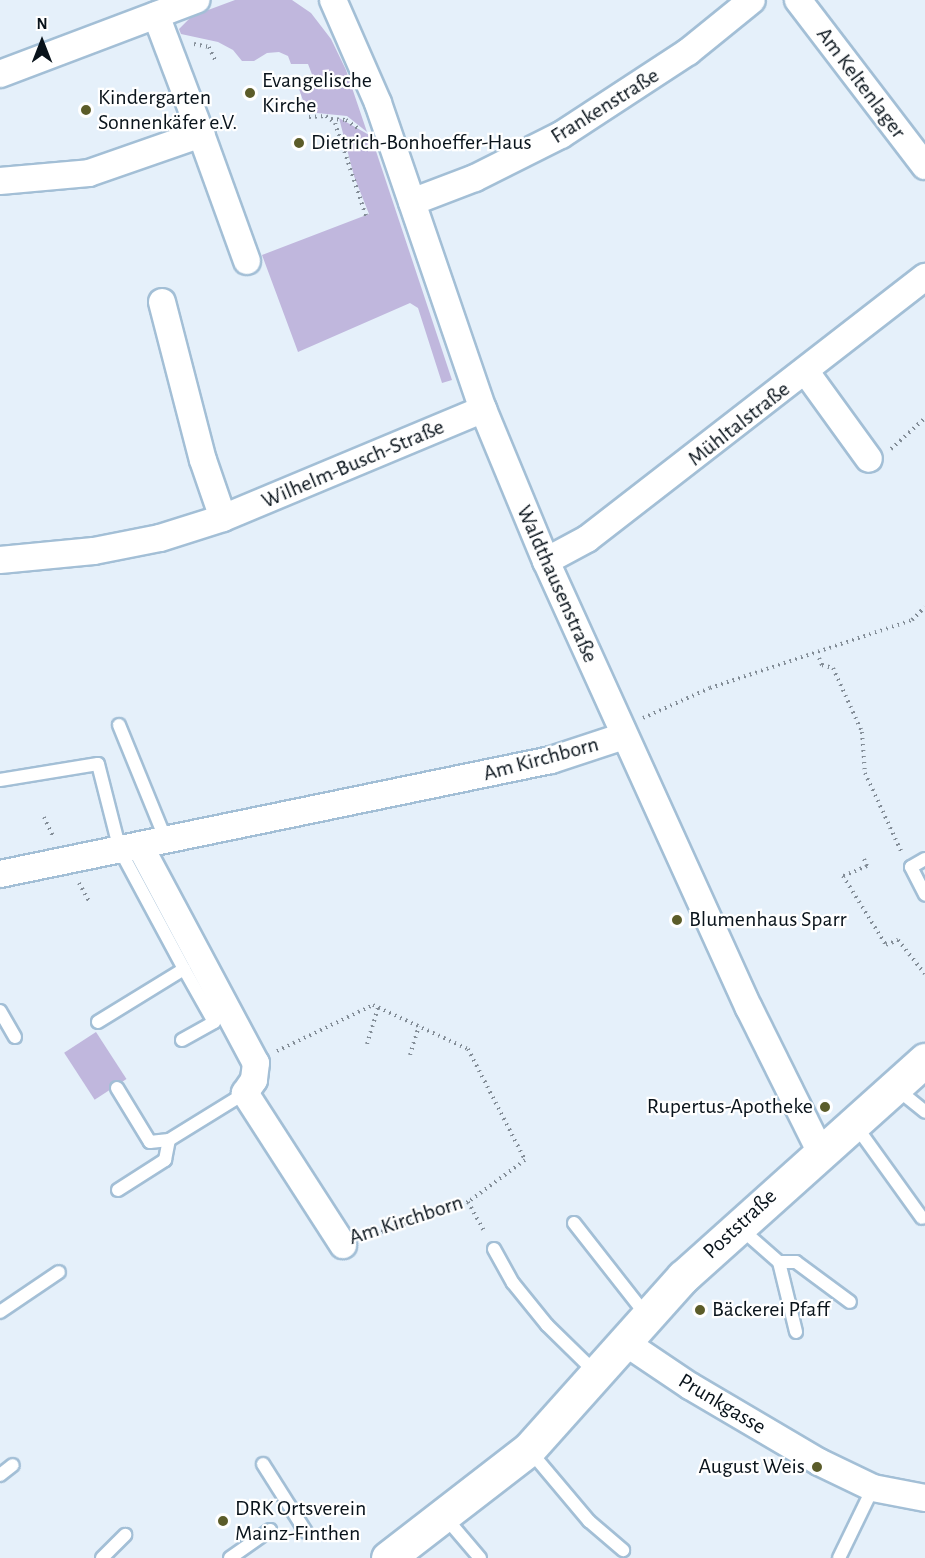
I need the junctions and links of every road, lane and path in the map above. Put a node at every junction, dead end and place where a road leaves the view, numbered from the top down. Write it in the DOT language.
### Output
graph roads {
  1 [pos="196,0"];
  2 [pos="333,0"];
  3 [pos="752,0"];
  4 [pos="798,0"];
  5 [pos="156,15"];
  6 [pos="182,43"];
  7 [pos="216,62"];
  8 [pos="0,74"];
  9 [pos="309,117"];
  10 [pos="331,119"];
  11 [pos="364,133"];
  12 [pos="201,134"];
  13 [pos="925,166"];
  14 [pos="0,181"];
  15 [pos="412,202"];
  16 [pos="366,216"];
  17 [pos="247,261"];
  18 [pos="925,277"];
  19 [pos="162,302"];
  20 [pos="806,372"];
  21 [pos="483,409"];
  22 [pos="925,418"];
  23 [pos="869,459"];
  24 [pos="223,518"];
  25 [pos="0,560"];
  26 [pos="546,561"];
  27 [pos="925,607"];
  28 [pos="819,658"];
  29 [pos="119,725"];
  30 [pos="631,728"];
  31 [pos="0,780"];
  32 [pos="44,817"];
  33 [pos="47,829"];
  34 [pos="166,840"];
  35 [pos="130,848"];
  36 [pos="864,859"];
  37 [pos="925,859"];
  38 [pos="911,867"];
  39 [pos="0,874"];
  40 [pos="85,894"];
  41 [pos="925,895"];
  42 [pos="90,903"];
  43 [pos="184,969"];
  44 [pos="925,974"];
  45 [pos="378,1007"];
  46 [pos="0,1011"];
  47 [pos="99,1022"];
  48 [pos="419,1026"];
  49 [pos="15,1037"];
  50 [pos="182,1040"];
  51 [pos="367,1044"];
  52 [pos="410,1055"];
  53 [pos="925,1060"];
  54 [pos="256,1063"];
  55 [pos="117,1088"];
  56 [pos="897,1089"];
  57 [pos="245,1093"];
  58 [pos="925,1112"];
  59 [pos="855,1125"];
  60 [pos="169,1140"];
  61 [pos="820,1151"];
  62 [pos="118,1190"];
  63 [pos="468,1202"];
  64 [pos="922,1218"];
  65 [pos="574,1222"];
  66 [pos="738,1225"];
  67 [pos="343,1245"];
  68 [pos="494,1249"];
  69 [pos="779,1262"];
  70 [pos="59,1272"];
  71 [pos="850,1302"];
  72 [pos="0,1312"];
  73 [pos="647,1316"];
  74 [pos="795,1332"];
  75 [pos="623,1341"];
  76 [pos="595,1372"];
  77 [pos="529,1449"];
  78 [pos="263,1464"];
  79 [pos="13,1465"];
  80 [pos="0,1475"];
  81 [pos="873,1488"];
  82 [pos="925,1498"];
  83 [pos="445,1517"];
  84 [pos="270,1530"];
  85 [pos="306,1532"];
  86 [pos="125,1536"];
  87 [pos="623,1550"];
  88 [pos="102,1558"];
  89 [pos="230,1558"];
  90 [pos="388,1558"];
  91 [pos="480,1558"];
  92 [pos="839,1558"];
  1 -- 5 [label="street"];
  2 -- 15 [label="street, Waldthausenstraße"];
  3 -- 15 [label="street, Frankenstraße"];
  4 -- 13 [label="street, Am Keltenlager"];
  5 -- 8 [label="street"];
  5 -- 12 [label="street"];
  6 -- 7 [label="path"];
  9 -- 10 [label="path"];
  10 -- 11 [label="path"];
  10 -- 16 [label="path"];
  12 -- 14 [label="street"];
  12 -- 17 [label="street"];
  15 -- 21 [label="street, Waldthausenstraße"];
  18 -- 20 [label="street, Mühltalstraße"];
  19 -- 24 [label="street"];
  20 -- 23 [label="street"];
  20 -- 26 [label="street, Mühltalstraße"];
  21 -- 24 [label="street, Wilhelm-Busch-Straße"];
  21 -- 26 [label="street, Waldthausenstraße"];
  22 -- 23 [label="path"];
  24 -- 25 [label="street, Wilhelm-Busch-Straße"];
  26 -- 30 [label="street, Waldthausenstraße"];
  27 -- 30 [label="path"];
  28 -- 38 [label="path"];
  29 -- 34 [label="lane"];
  30 -- 34 [label="street, Am Kirchborn"];
  30 -- 61 [label="street, Waldthausenstraße"];
  31 -- 35 [label="lane"];
  32 -- 33 [label="path"];
  34 -- 35 [label="street, Am Kirchborn"];
  35 -- 39 [label="street, Am Kirchborn"];
  35 -- 43 [label="lane"];
  35 -- 54 [label="street"];
  36 -- 44 [label="path"];
  37 -- 38 [label="lane"];
  38 -- 41 [label="lane"];
  40 -- 42 [label="path"];
  43 -- 47 [label="lane"];
  43 -- 50 [label="lane"];
  45 -- 48 [label="path, Am Kirchborn"];
  45 -- 51 [label="path"];
  45 -- 54 [label="path"];
  46 -- 49 [label="lane"];
  48 -- 52 [label="path"];
  48 -- 63 [label="path, Am Kirchborn"];
  53 -- 56 [label="main road, Poststraße"];
  54 -- 57 [label="street"];
  55 -- 60 [label="lane"];
  56 -- 58 [label="lane"];
  56 -- 59 [label="main road, Poststraße"];
  57 -- 60 [label="lane"];
  57 -- 67 [label="street, Am Kirchborn"];
  59 -- 61 [label="main road, Poststraße"];
  59 -- 64 [label="lane"];
  60 -- 62 [label="lane"];
  61 -- 66 [label="main road, Poststraße"];
  63 -- 67 [label="path, Am Kirchborn"];
  63 -- 68 [label="path"];
  65 -- 73 [label="lane"];
  66 -- 69 [label="lane"];
  66 -- 73 [label="main road, Poststraße"];
  68 -- 76 [label="lane"];
  69 -- 71 [label="lane"];
  69 -- 74 [label="lane"];
  70 -- 72 [label="lane"];
  73 -- 75 [label="main road, Poststraße"];
  75 -- 76 [label="main road, Poststraße"];
  75 -- 81 [label="street, Prunkgasse"];
  76 -- 77 [label="main road, Poststraße"];
  77 -- 83 [label="main road, Poststraße"];
  77 -- 87 [label="lane"];
  78 -- 85 [label="lane"];
  79 -- 80 [label="lane"];
  81 -- 82 [label="street, Prunkgasse"];
  81 -- 92 [label="lane"];
  83 -- 90 [label="main road, Poststraße"];
  83 -- 91 [label="lane"];
  84 -- 89 [label="lane"];
  86 -- 88 [label="lane"];
}
